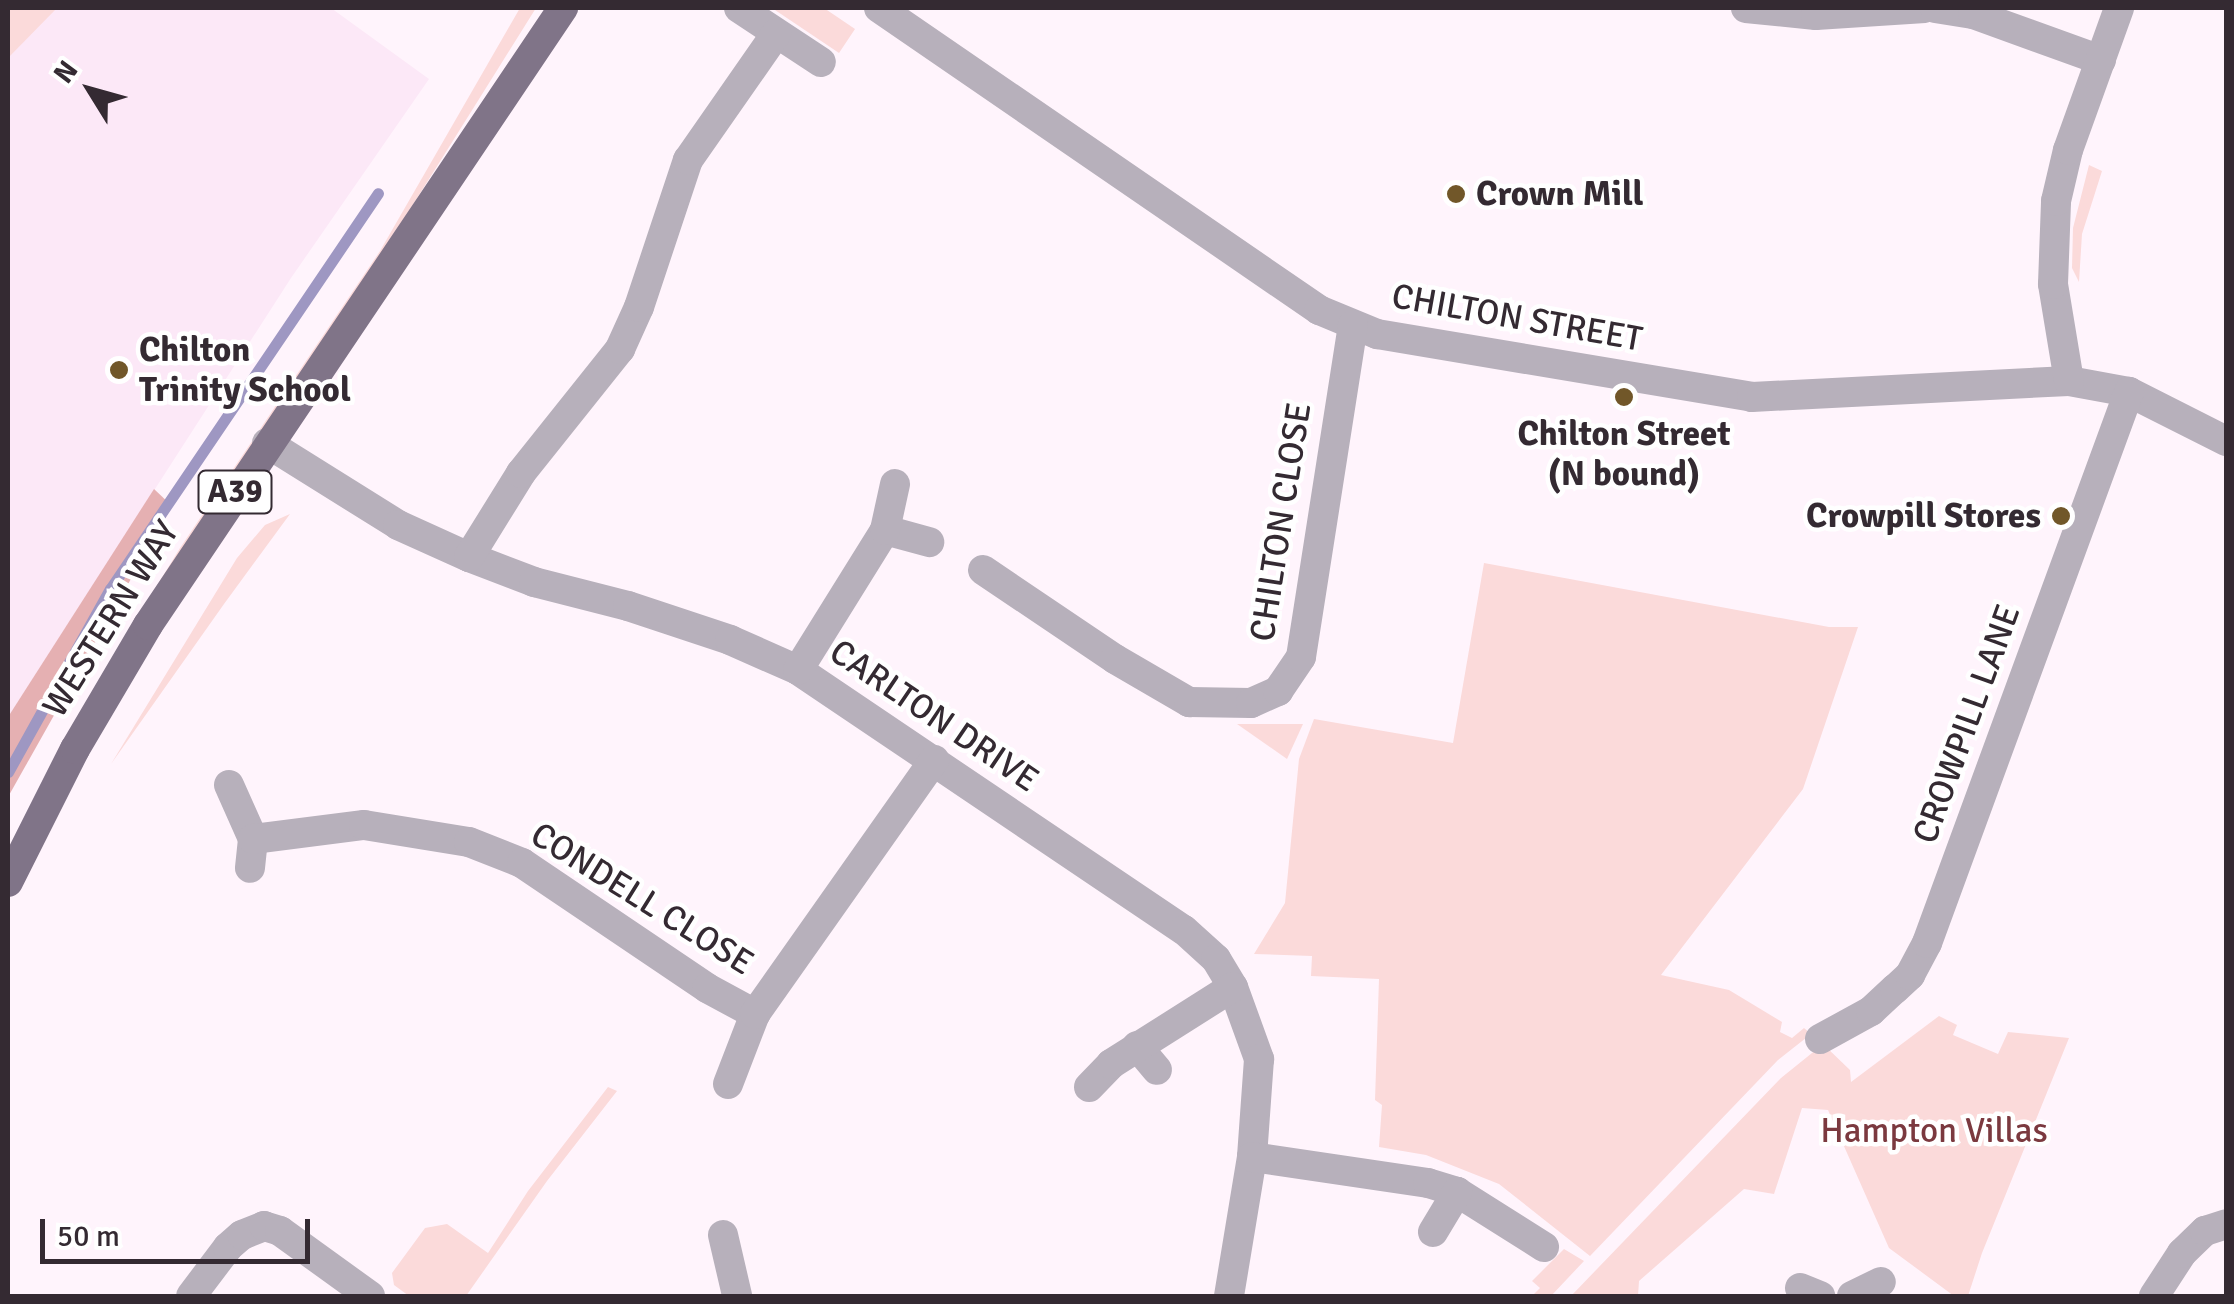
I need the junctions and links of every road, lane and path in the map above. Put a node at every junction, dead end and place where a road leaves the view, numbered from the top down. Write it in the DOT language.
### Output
graph roads {
  1 [pos="563,8"];
  2 [pos="739,8"];
  3 [pos="879,8"];
  4 [pos="1746,8"];
  5 [pos="1925,8"];
  6 [pos="1935,8"];
  7 [pos="2119,8"];
  8 [pos="776,34"];
  9 [pos="2100,60"];
  10 [pos="821,62"];
  11 [pos="1352,325"];
  12 [pos="2069,381"];
  13 [pos="2129,392"];
  14 [pos="2226,441"];
  15 [pos="267,443"];
  16 [pos="895,484"];
  17 [pos="885,530"];
  18 [pos="929,542"];
  19 [pos="469,557"];
  20 [pos="983,570"];
  21 [pos="798,670"];
  22 [pos="934,760"];
  23 [pos="229,785"];
  24 [pos="8,882"];
  25 [pos="1233,987"];
  26 [pos="756,1014"];
  27 [pos="1820,1039"];
  28 [pos="1137,1046"];
  29 [pos="1157,1070"];
  30 [pos="728,1084"];
  31 [pos="1089,1087"];
  32 [pos="1252,1157"];
  33 [pos="1457,1192"];
  34 [pos="2226,1224"];
  35 [pos="1433,1232"];
  36 [pos="723,1234"];
  37 [pos="1544,1246"];
  38 [pos="191,1296"];
  39 [pos="370,1296"];
  40 [pos="737,1296"];
  41 [pos="1229,1296"];
  42 [pos="2154,1296"];
  1 -- 15 [label="main road, WESTERN WAY / A39"];
  2 -- 8 [label="street"];
  3 -- 11 [label="street, CHILTON STREET"];
  4 -- 5 [label="street"];
  6 -- 9 [label="street"];
  7 -- 9 [label="street"];
  8 -- 10 [label="street"];
  8 -- 19 [label="street"];
  9 -- 12 [label="street"];
  11 -- 12 [label="street, CHILTON STREET"];
  11 -- 20 [label="street, CHILTON CLOSE"];
  12 -- 13 [label="street, CHILTON STREET"];
  13 -- 14 [label="street, CHILTON STREET"];
  13 -- 27 [label="street, CROWPILL LANE"];
  15 -- 19 [label="street, CARLTON DRIVE"];
  15 -- 24 [label="main road, WESTERN WAY / A39"];
  16 -- 17 [label="street"];
  17 -- 18 [label="street"];
  17 -- 21 [label="street"];
  19 -- 21 [label="street, CARLTON DRIVE"];
  21 -- 22 [label="street, CARLTON DRIVE"];
  22 -- 25 [label="street, CARLTON DRIVE"];
  22 -- 26 [label="street"];
  23 -- 26 [label="street, CONDELL CLOSE"];
  25 -- 28 [label="street"];
  25 -- 32 [label="street, CARLTON DRIVE"];
  26 -- 30 [label="street"];
  28 -- 29 [label="street"];
  28 -- 31 [label="street"];
  32 -- 33 [label="street"];
  32 -- 41 [label="street, CARLTON DRIVE"];
  33 -- 35 [label="street"];
  33 -- 37 [label="street"];
  34 -- 42 [label="street"];
  36 -- 40 [label="street"];
  38 -- 39 [label="street"];
}
